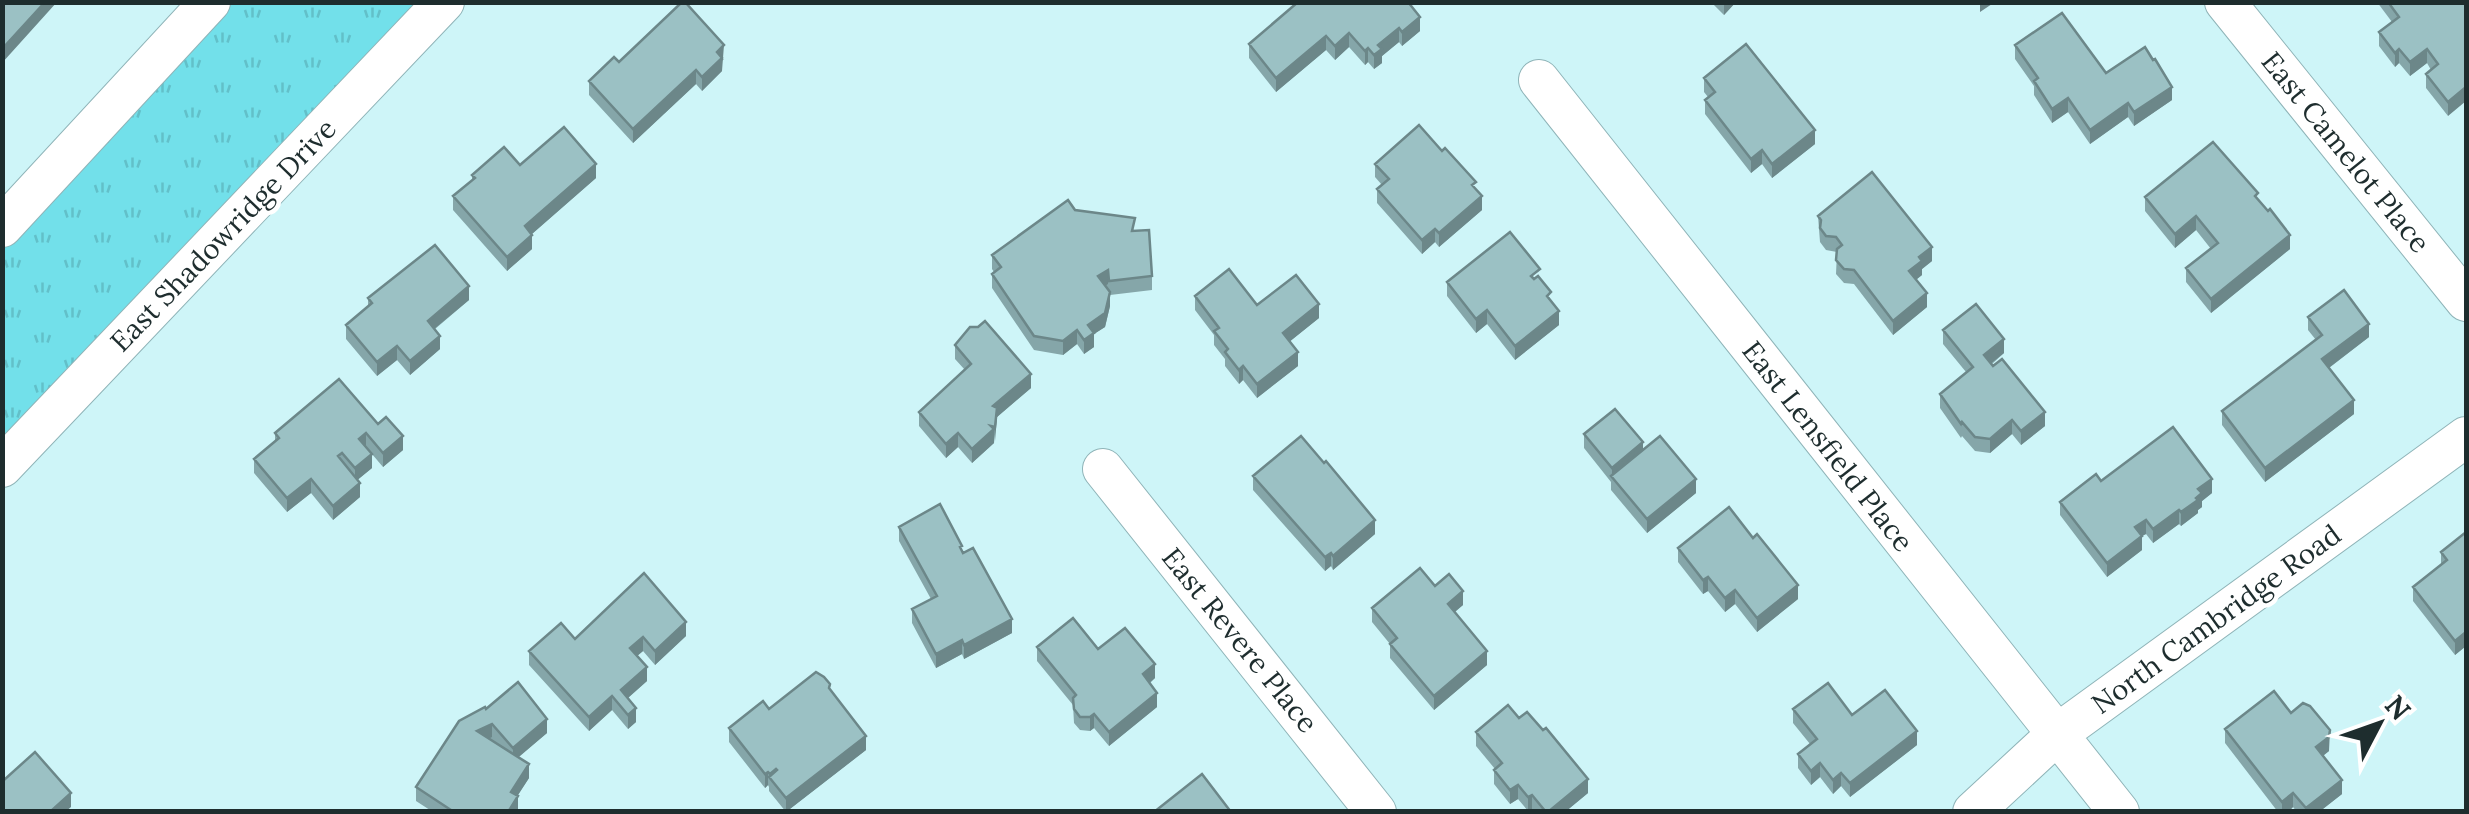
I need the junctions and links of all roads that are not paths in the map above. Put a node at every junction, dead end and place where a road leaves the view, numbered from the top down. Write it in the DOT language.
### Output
graph roads {
  1 [pos="210,2"];
  2 [pos="444,2"];
  3 [pos="2225,2"];
  4 [pos="1539,80"];
  5 [pos="2,227"];
  6 [pos="2466,301"];
  7 [pos="2466,437"];
  8 [pos="2,467"];
  9 [pos="1103,469"];
  10 [pos="2056,735"];
  11 [pos="1376,812"];
  12 [pos="1973,812"];
  13 [pos="2119,812"];
  1 -- 5 [label="street"];
  2 -- 8 [label="street, East Shadowridge Drive"];
  3 -- 6 [label="street, East Camelot Place"];
  4 -- 10 [label="street, East Lensfield Place"];
  7 -- 10 [label="street, North Cambridge Road"];
  9 -- 11 [label="street, East Revere Place"];
  10 -- 12 [label="street, North Cambridge Road"];
  10 -- 13 [label="street, East Lensfield Place"];
}
